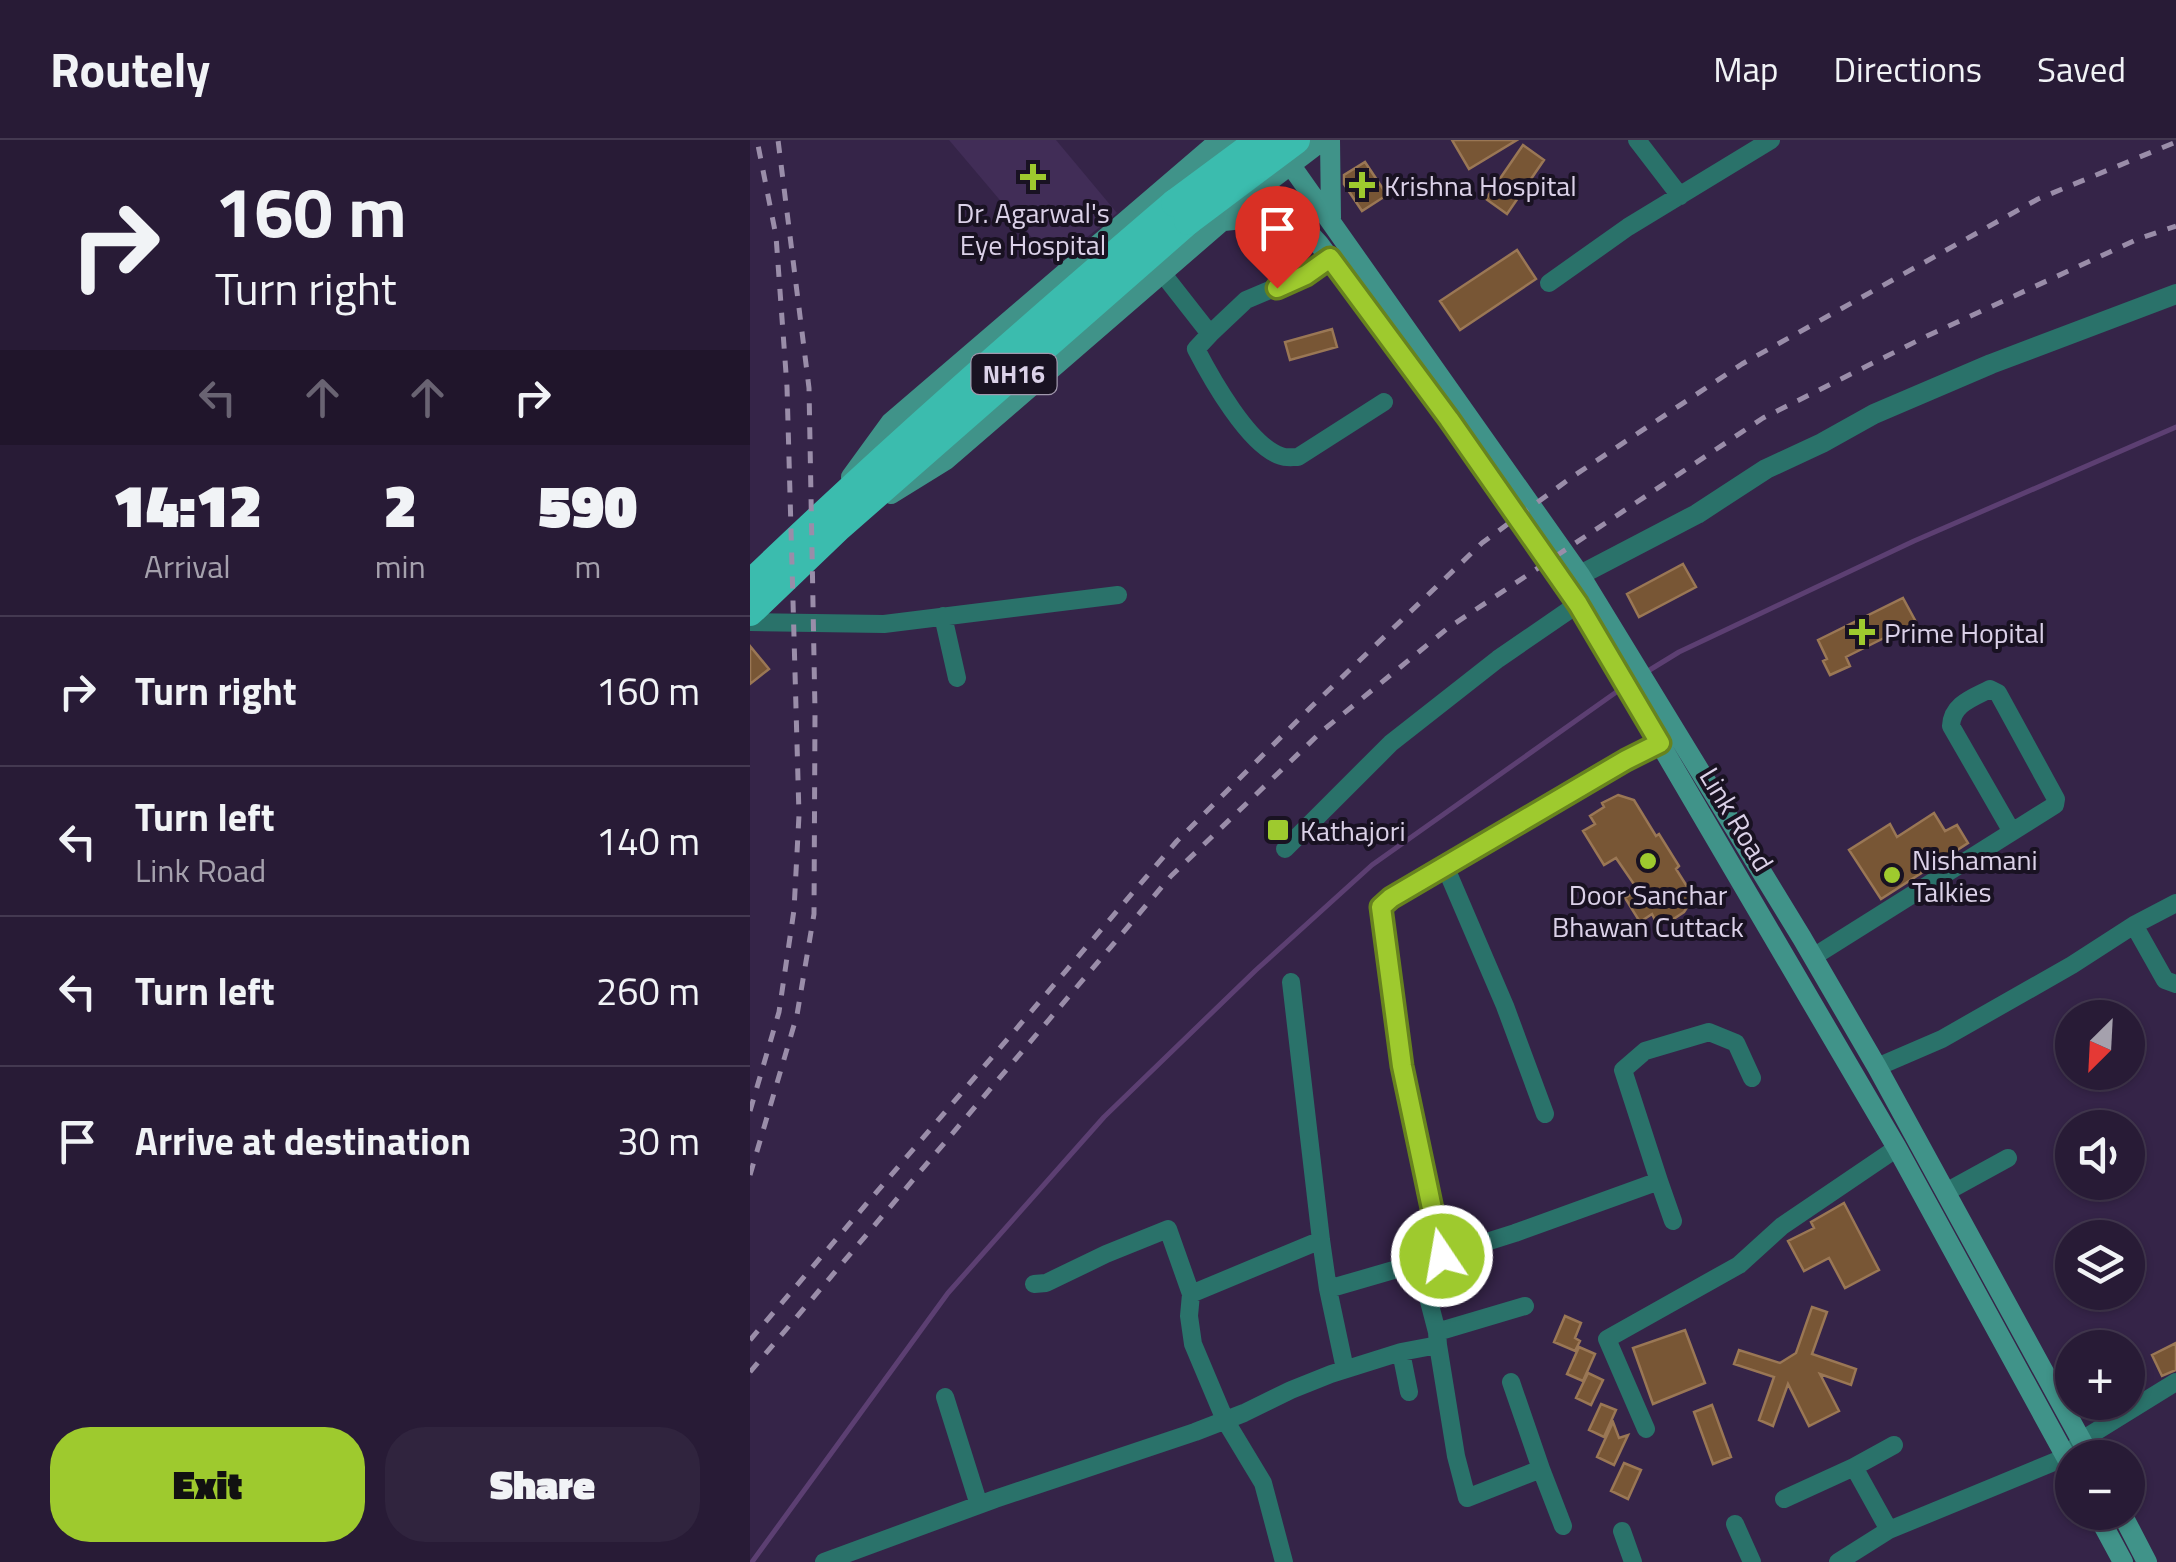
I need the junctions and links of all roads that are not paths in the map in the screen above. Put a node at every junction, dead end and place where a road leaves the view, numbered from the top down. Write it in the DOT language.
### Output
graph roads {
  1 [pos="1220,140"];
  2 [pos="1260,140"];
  3 [pos="1274,140"];
  4 [pos="1326,140"];
  5 [pos="1637,140"];
  6 [pos="1772,140"];
  7 [pos="1294,152"];
  8 [pos="1264,185"];
  9 [pos="1680,196"];
  10 [pos="1182,212"];
  11 [pos="1330,220"];
  12 [pos="1222,222"];
  13 [pos="1325,251"];
  14 [pos="1162,274"];
  15 [pos="1549,283"];
  16 [pos="2172,299"];
  17 [pos="1210,334"];
  18 [pos="1384,402"];
  19 [pos="834,517"];
  20 [pos="1580,575"];
  21 [pos="750,584"];
  22 [pos="1118,595"];
  23 [pos="1578,604"];
  24 [pos="750,612"];
  25 [pos="943,616"];
  26 [pos="750,622"];
  27 [pos="1626,667"];
  28 [pos="957,678"];
  29 [pos="1649,706"];
  30 [pos="1660,743"];
  31 [pos="2012,832"];
  32 [pos="1285,849"];
  33 [pos="1445,866"];
  34 [pos="2176,903"];
  35 [pos="2134,926"];
  36 [pos="1813,957"];
  37 [pos="1290,982"];
  38 [pos="2176,984"];
  39 [pos="1877,1067"];
  40 [pos="1752,1078"];
  41 [pos="1546,1114"];
  42 [pos="1896,1148"];
  43 [pos="2008,1158"];
  44 [pos="1659,1181"];
  45 [pos="1946,1192"];
  46 [pos="1673,1221"];
  47 [pos="1321,1240"];
  48 [pos="1442,1256"];
  49 [pos="1419,1263"];
  50 [pos="1034,1284"];
  51 [pos="1328,1289"];
  52 [pos="1191,1294"];
  53 [pos="1525,1306"];
  54 [pos="1437,1338"];
  55 [pos="1400,1352"];
  56 [pos="1344,1370"];
  57 [pos="1511,1382"];
  58 [pos="2176,1382"];
  59 [pos="1409,1392"];
  60 [pos="945,1397"];
  61 [pos="1225,1420"];
  62 [pos="1646,1429"];
  63 [pos="2056,1440"];
  64 [pos="2083,1440"];
  65 [pos="2098,1440"];
  66 [pos="1894,1445"];
  67 [pos="1854,1467"];
  68 [pos="2055,1468"];
  69 [pos="1541,1469"];
  70 [pos="1784,1499"];
  71 [pos="979,1505"];
  72 [pos="1736,1524"];
  73 [pos="1563,1526"];
  74 [pos="1890,1530"];
  75 [pos="2106,1530"];
  76 [pos="2130,1530"];
  77 [pos="1622,1531"];
  78 [pos="824,1562"];
  79 [pos="1284,1562"];
  80 [pos="1633,1562"];
  81 [pos="1752,1562"];
  82 [pos="1838,1562"];
  83 [pos="2123,1562"];
  84 [pos="2147,1562"];
  1 -- 8 [label="main road, Link Road"];
  1 -- 19 [label="main road"];
  2 -- 10 [label="highway, NH16, bridge"];
  3 -- 7 [label="main road, Link Road"];
  4 -- 7 [label="main road"];
  4 -- 11 [label="main road"];
  5 -- 9 [label="street"];
  6 -- 9 [label="street"];
  7 -- 8 [label="main road"];
  7 -- 10 [label="highway, NH16, bridge"];
  7 -- 11 [label="main road, Link Road"];
  8 -- 12 [label="main road"];
  8 -- 13 [label="main road, Link Road"];
  9 -- 15 [label="street"];
  10 -- 19 [label="highway, NH16"];
  11 -- 20 [label="main road, Link Road"];
  12 -- 13 [label="main road"];
  12 -- 14 [label="main road"];
  13 -- 17 [label="street"];
  13 -- 23 [label="main road, Link Road"];
  14 -- 17 [label="street"];
  14 -- 19 [label="main road"];
  16 -- 20 [label="street"];
  17 -- 18 [label="street"];
  19 -- 21 [label="highway, NH16"];
  19 -- 24 [label="highway, NH16"];
  20 -- 27 [label="main road, Link Road"];
  22 -- 25 [label="street"];
  23 -- 27 [label="main road, Link Road"];
  23 -- 32 [label="street"];
  25 -- 26 [label="street"];
  25 -- 28 [label="street"];
  27 -- 29 [label="main road, Link Road"];
  29 -- 30 [label="main road, Link Road"];
  29 -- 36 [label="main road, Link Road"];
  30 -- 33 [label="street"];
  30 -- 42 [label="main road, Link Road"];
  31 -- 31 [label="street"];
  31 -- 36 [label="street"];
  33 -- 41 [label="street"];
  33 -- 48 [label="street"];
  34 -- 35 [label="street"];
  35 -- 38 [label="street"];
  35 -- 39 [label="street"];
  36 -- 39 [label="main road, Link Road"];
  37 -- 47 [label="street"];
  39 -- 45 [label="main road, Link Road"];
  40 -- 44 [label="street"];
  42 -- 62 [label="street"];
  42 -- 63 [label="main road, Link Road"];
  43 -- 45 [label="street"];
  44 -- 46 [label="street"];
  44 -- 48 [label="street"];
  45 -- 64 [label="main road, Link Road"];
  47 -- 51 [label="street"];
  47 -- 52 [label="street"];
  48 -- 49 [label="street"];
  49 -- 51 [label="street"];
  49 -- 54 [label="street"];
  50 -- 52 [label="street"];
  51 -- 56 [label="street"];
  52 -- 61 [label="street"];
  53 -- 54 [label="street"];
  54 -- 55 [label="street"];
  54 -- 69 [label="street"];
  55 -- 56 [label="street"];
  55 -- 59 [label="street"];
  56 -- 61 [label="street"];
  57 -- 69 [label="street"];
  58 -- 65 [label="street"];
  60 -- 71 [label="street"];
  61 -- 71 [label="street"];
  61 -- 79 [label="street"];
  66 -- 67 [label="street"];
  67 -- 70 [label="street"];
  67 -- 74 [label="street"];
  68 -- 74 [label="street"];
  69 -- 73 [label="street"];
  71 -- 78 [label="street"];
  72 -- 81 [label="street"];
  74 -- 82 [label="street"];
  75 -- 83 [label="main road"];
  76 -- 84 [label="main road"];
  77 -- 80 [label="street"];
}
